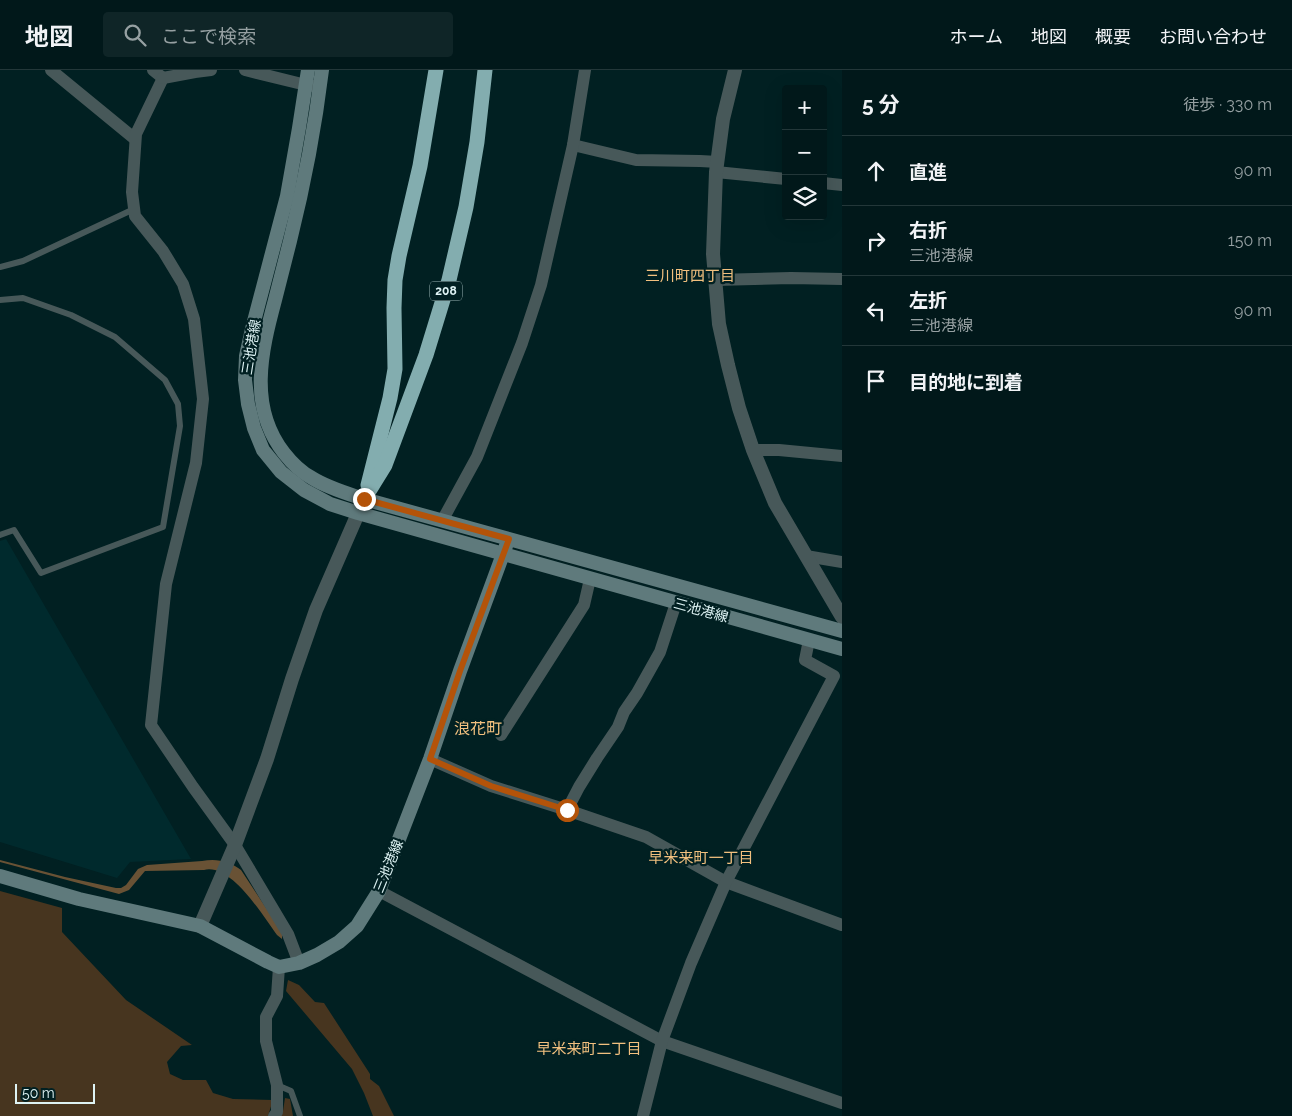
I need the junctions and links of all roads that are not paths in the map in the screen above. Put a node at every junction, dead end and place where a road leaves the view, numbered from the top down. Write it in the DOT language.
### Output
graph roads {
  1 [pos="51,70"];
  2 [pos="211,70"];
  3 [pos="245,70"];
  4 [pos="308,70"];
  5 [pos="322,70"];
  6 [pos="436,70"];
  7 [pos="485,70"];
  8 [pos="586,70"];
  9 [pos="735,70"];
  10 [pos="158,74"];
  11 [pos="306,85"];
  12 [pos="320,88"];
  13 [pos="135,139"];
  14 [pos="573,145"];
  15 [pos="717,167"];
  16 [pos="782,178"];
  17 [pos="827,183"];
  18 [pos="842,185"];
  19 [pos="134,209"];
  20 [pos="0,267"];
  21 [pos="842,279"];
  22 [pos="715,280"];
  23 [pos="0,300"];
  24 [pos="753,450"];
  25 [pos="842,456"];
  26 [pos="364,499"];
  27 [pos="358,514"];
  28 [pos="442,521"];
  29 [pos="0,535"];
  30 [pos="509,539"];
  31 [pos="504,554"];
  32 [pos="806,556"];
  33 [pos="842,562"];
  34 [pos="590,579"];
  35 [pos="676,604"];
  36 [pos="842,617"];
  37 [pos="842,632"];
  38 [pos="809,640"];
  39 [pos="842,649"];
  40 [pos="501,735"];
  41 [pos="430,759"];
  42 [pos="567,810"];
  43 [pos="235,845"];
  44 [pos="0,876"];
  45 [pos="726,882"];
  46 [pos="379,891"];
  47 [pos="842,925"];
  48 [pos="200,926"];
  49 [pos="299,963"];
  50 [pos="279,967"];
  51 [pos="662,1041"];
  52 [pos="277,1085"];
  53 [pos="842,1103"];
  54 [pos="274,1116"];
  55 [pos="300,1116"];
  56 [pos="643,1116"];
  1 -- 13 [label="street"];
  2 -- 10 [label="street"];
  3 -- 11 [label="street"];
  4 -- 11 [label="main road, 三池港線"];
  5 -- 12 [label="main road, 三池港線"];
  6 -- 26 [label="highway"];
  7 -- 26 [label="highway, 208"];
  8 -- 14 [label="street"];
  9 -- 15 [label="street"];
  10 -- 13 [label="street"];
  11 -- 12 [label="street"];
  11 -- 27 [label="main road, 三池港線"];
  12 -- 26 [label="main road, 三池港線"];
  13 -- 19 [label="street"];
  14 -- 15 [label="street"];
  14 -- 28 [label="street"];
  15 -- 16 [label="street"];
  15 -- 22 [label="street"];
  17 -- 18 [label="street"];
  19 -- 20 [label="lane"];
  19 -- 43 [label="street"];
  21 -- 22 [label="street"];
  22 -- 24 [label="street"];
  23 -- 29 [label="lane"];
  24 -- 25 [label="street"];
  24 -- 32 [label="street"];
  26 -- 27 [label="street"];
  26 -- 28 [label="main road, 三池港線"];
  27 -- 31 [label="main road, 三池港線"];
  27 -- 43 [label="street"];
  28 -- 30 [label="main road, 三池港線"];
  30 -- 31 [label="main road, 三池港線"];
  30 -- 37 [label="main road, 三池港線"];
  31 -- 34 [label="main road, 三池港線"];
  31 -- 41 [label="main road, 三池港線"];
  32 -- 33 [label="street"];
  32 -- 36 [label="street"];
  34 -- 35 [label="main road, 三池港線"];
  34 -- 40 [label="street"];
  35 -- 38 [label="main road, 三池港線"];
  35 -- 42 [label="street"];
  38 -- 39 [label="main road, 三池港線"];
  38 -- 45 [label="street"];
  41 -- 42 [label="street"];
  41 -- 46 [label="main road, 三池港線"];
  42 -- 45 [label="street"];
  43 -- 48 [label="street"];
  43 -- 49 [label="street"];
  44 -- 48 [label="main road"];
  45 -- 47 [label="street"];
  45 -- 51 [label="street"];
  46 -- 49 [label="main road, 三池港線"];
  46 -- 51 [label="street"];
  48 -- 50 [label="main road"];
  49 -- 50 [label="main road, 三池港線"];
  50 -- 52 [label="street"];
  51 -- 53 [label="street"];
  51 -- 56 [label="street"];
  52 -- 54 [label="street"];
  52 -- 55 [label="lane"];
}
